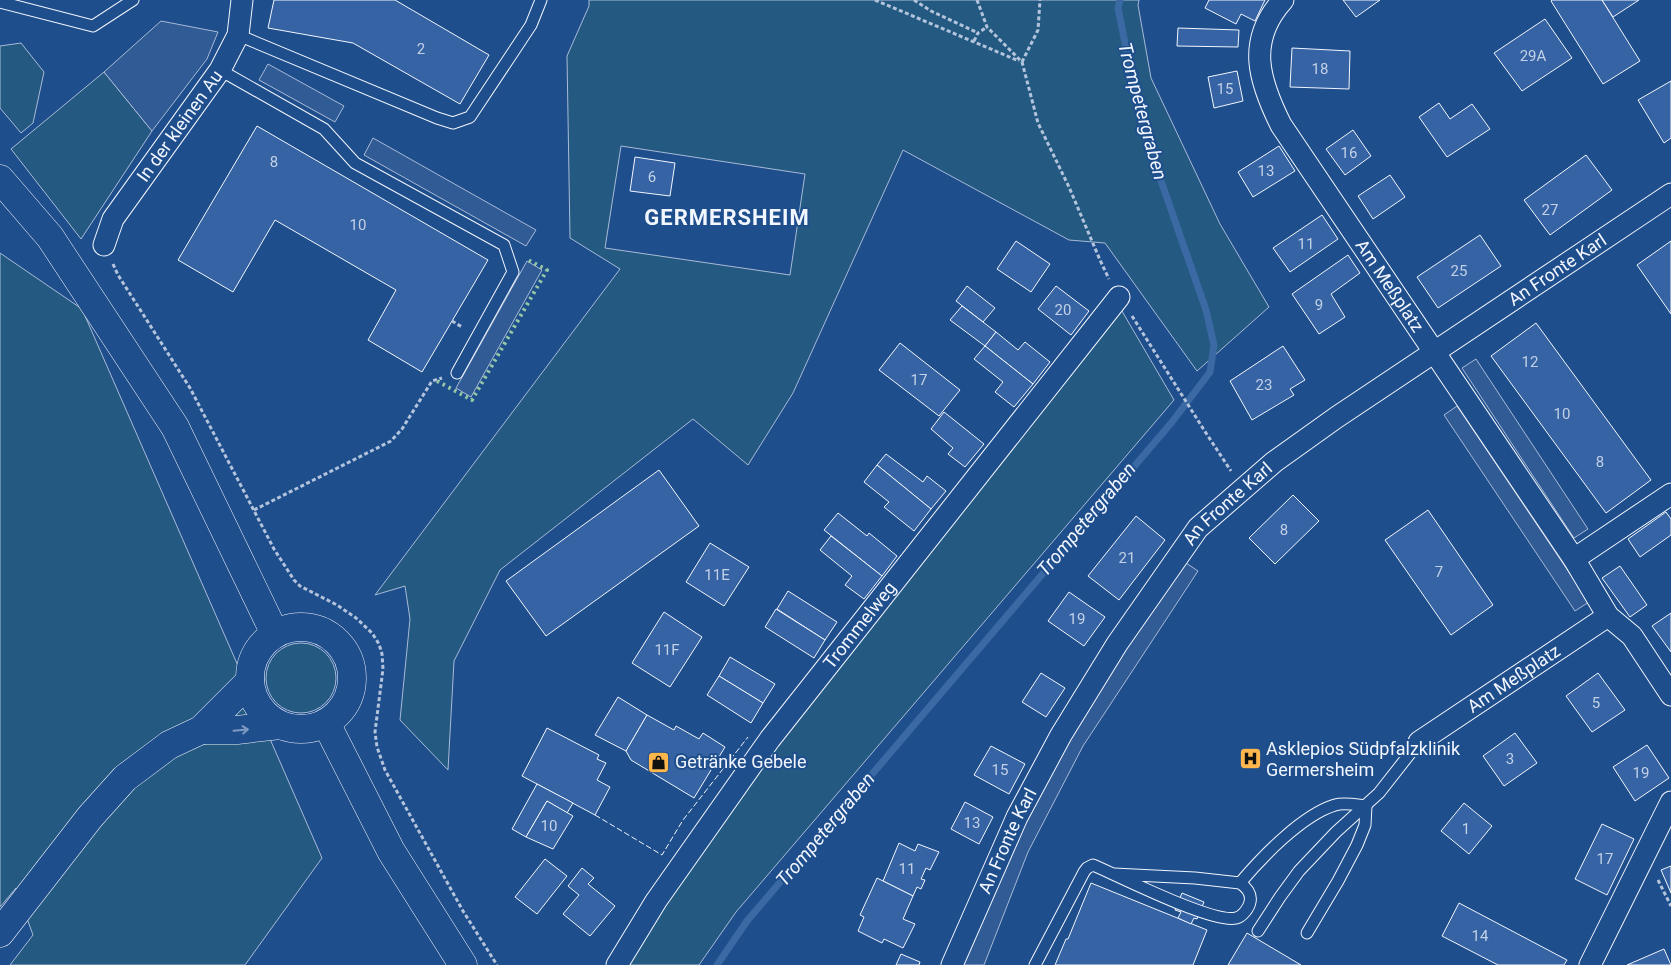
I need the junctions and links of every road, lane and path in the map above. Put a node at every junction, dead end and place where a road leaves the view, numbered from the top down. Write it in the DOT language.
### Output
graph roads {
  1 [pos="133,0"];
  2 [pos="242,0"];
  3 [pos="541,0"];
  4 [pos="875,0"];
  5 [pos="914,0"];
  6 [pos="976,0"];
  7 [pos="1040,0"];
  8 [pos="1283,0"];
  9 [pos="0,2"];
  10 [pos="987,27"];
  11 [pos="978,33"];
  12 [pos="238,35"];
  13 [pos="974,41"];
  14 [pos="1022,62"];
  15 [pos="220,70"];
  16 [pos="0,179"];
  17 [pos="1671,194"];
  18 [pos="104,245"];
  19 [pos="1119,297"];
  20 [pos="1436,352"];
  21 [pos="457,373"];
  22 [pos="1243,488"];
  23 [pos="1671,494"];
  24 [pos="254,510"];
  25 [pos="1574,559"];
  26 [pos="1608,616"];
  27 [pos="275,634"];
  28 [pos="250,681"];
  29 [pos="1671,695"];
  30 [pos="326,723"];
  31 [pos="280,725"];
  32 [pos="201,730"];
  33 [pos="1419,742"];
  34 [pos="1671,802"];
  35 [pos="1366,806"];
  36 [pos="1114,874"];
  37 [pos="1240,883"];
  38 [pos="1258,931"];
  39 [pos="0,933"];
  40 [pos="1307,933"];
  41 [pos="463,965"];
  42 [pos="496,965"];
  43 [pos="617,965"];
  44 [pos="952,965"];
  45 [pos="1035,965"];
  46 [pos="1590,965"];
  1 -- 9 [label="lane"];
  2 -- 12 [label="street, In der kleinen Au"];
  3 -- 12 [label="lane"];
  4 -- 13 [label="path"];
  5 -- 11 [label="path"];
  6 -- 10 [label="path"];
  7 -- 14 [label="path"];
  8 -- 20 [label="street, Am Meßplatz"];
  10 -- 11 [label="path"];
  10 -- 14 [label="path"];
  11 -- 13 [label="path"];
  12 -- 15 [label="street, In der kleinen Au"];
  13 -- 14 [label="path"];
  14 -- 19 [label="path"];
  15 -- 18 [label="street, In der kleinen Au"];
  15 -- 21 [label="lane"];
  16 -- 27 [label="main road"];
  17 -- 20 [label="street, An Fronte Karl"];
  18 -- 24 [label="path"];
  19 -- 22 [label="path"];
  19 -- 43 [label="street, Trommelweg"];
  20 -- 22 [label="street, An Fronte Karl"];
  20 -- 25 [label="street, Am Meßplatz"];
  21 -- 24 [label="path"];
  22 -- 44 [label="street, An Fronte Karl"];
  23 -- 25 [label="street"];
  24 -- 42 [label="path"];
  25 -- 26 [label="street, Am Meßplatz"];
  26 -- 29 [label="street, Am Meßplatz"];
  26 -- 33 [label="street, Am Meßplatz"];
  27 -- 28 [label="main road"];
  27 -- 30 [label="main road"];
  28 -- 31 [label="main road"];
  28 -- 32 [label="main road"];
  30 -- 31 [label="main road"];
  30 -- 41 [label="main road"];
  32 -- 31 [label="main road, one-way"];
  32 -- 39 [label="main road"];
  33 -- 35 [label="lane"];
  34 -- 46 [label="street"];
  35 -- 37 [label="lane"];
  35 -- 38 [label="lane"];
  35 -- 40 [label="lane"];
  36 -- 37 [label="lane"];
  36 -- 37 [label="lane"];
  36 -- 45 [label="lane"];
}
